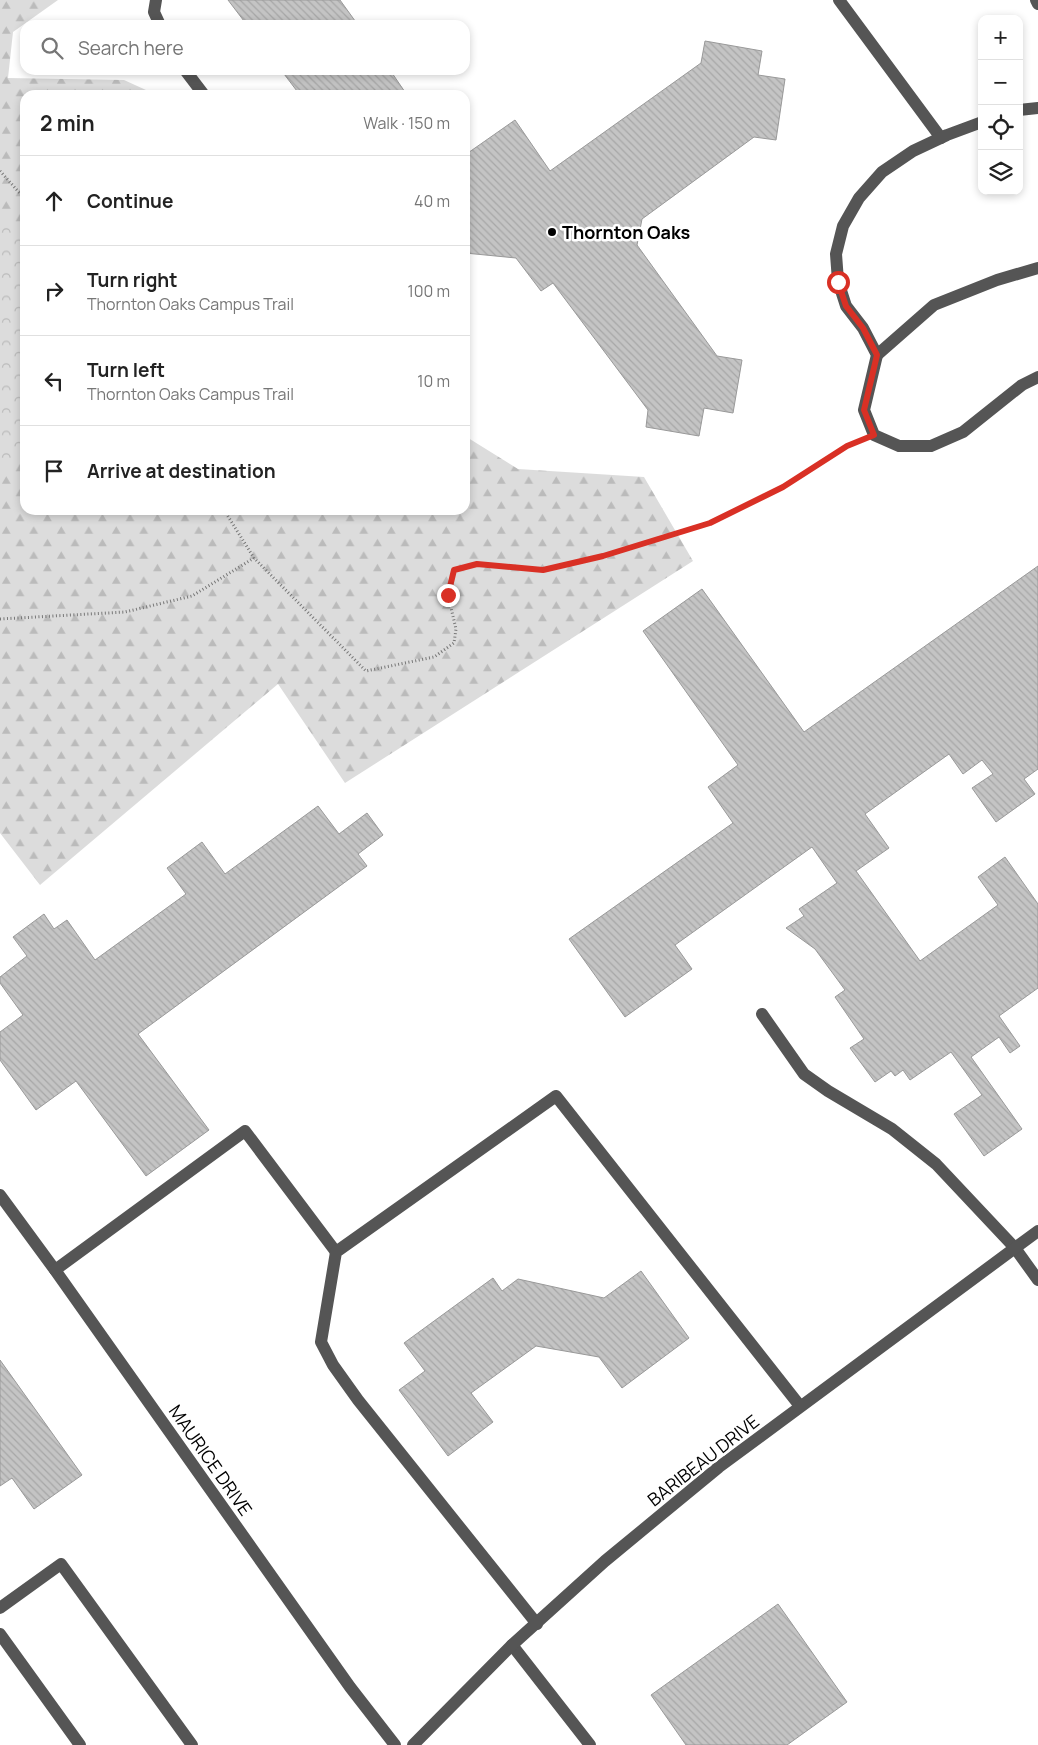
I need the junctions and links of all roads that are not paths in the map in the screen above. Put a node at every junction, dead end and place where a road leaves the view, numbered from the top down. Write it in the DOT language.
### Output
graph roads {
  1 [pos="156,0"];
  2 [pos="839,0"];
  3 [pos="1036,0"];
  4 [pos="1038,4"];
  5 [pos="158,20"];
  6 [pos="189,75"];
  7 [pos="200,90"];
  8 [pos="1038,108"];
  9 [pos="1023,110"];
  10 [pos="978,124"];
  11 [pos="941,138"];
  12 [pos="1038,268"];
  13 [pos="877,355"];
  14 [pos="1038,377"];
  15 [pos="762,1014"];
  16 [pos="1,1197"];
  17 [pos="1038,1231"];
  18 [pos="1015,1248"];
  19 [pos="336,1252"];
  20 [pos="56,1270"];
  21 [pos="1038,1280"];
  22 [pos="800,1406"];
  23 [pos="0,1608"];
  24 [pos="537,1624"];
  25 [pos="0,1634"];
  26 [pos="512,1645"];
  27 [pos="80,1745"];
  28 [pos="192,1745"];
  29 [pos="395,1745"];
  30 [pos="414,1745"];
  31 [pos="590,1745"];
  1 -- 5 [label="street"];
  2 -- 11 [label="street"];
  3 -- 4 [label="street"];
  6 -- 7 [label="street"];
  8 -- 9 [label="street"];
  10 -- 11 [label="street"];
  11 -- 13 [label="street"];
  12 -- 13 [label="street"];
  13 -- 14 [label="street"];
  15 -- 18 [label="street"];
  16 -- 20 [label="street, MAURICE DRIVE"];
  17 -- 18 [label="street, BARIBEAU DRIVE"];
  18 -- 21 [label="street"];
  18 -- 22 [label="street, BARIBEAU DRIVE"];
  19 -- 20 [label="street"];
  19 -- 22 [label="street"];
  19 -- 24 [label="street"];
  20 -- 29 [label="street, MAURICE DRIVE"];
  22 -- 24 [label="street, BARIBEAU DRIVE"];
  23 -- 28 [label="street"];
  24 -- 26 [label="street, BARIBEAU DRIVE"];
  25 -- 27 [label="street"];
  26 -- 30 [label="street, BARIBEAU DRIVE"];
  26 -- 31 [label="street"];
}
